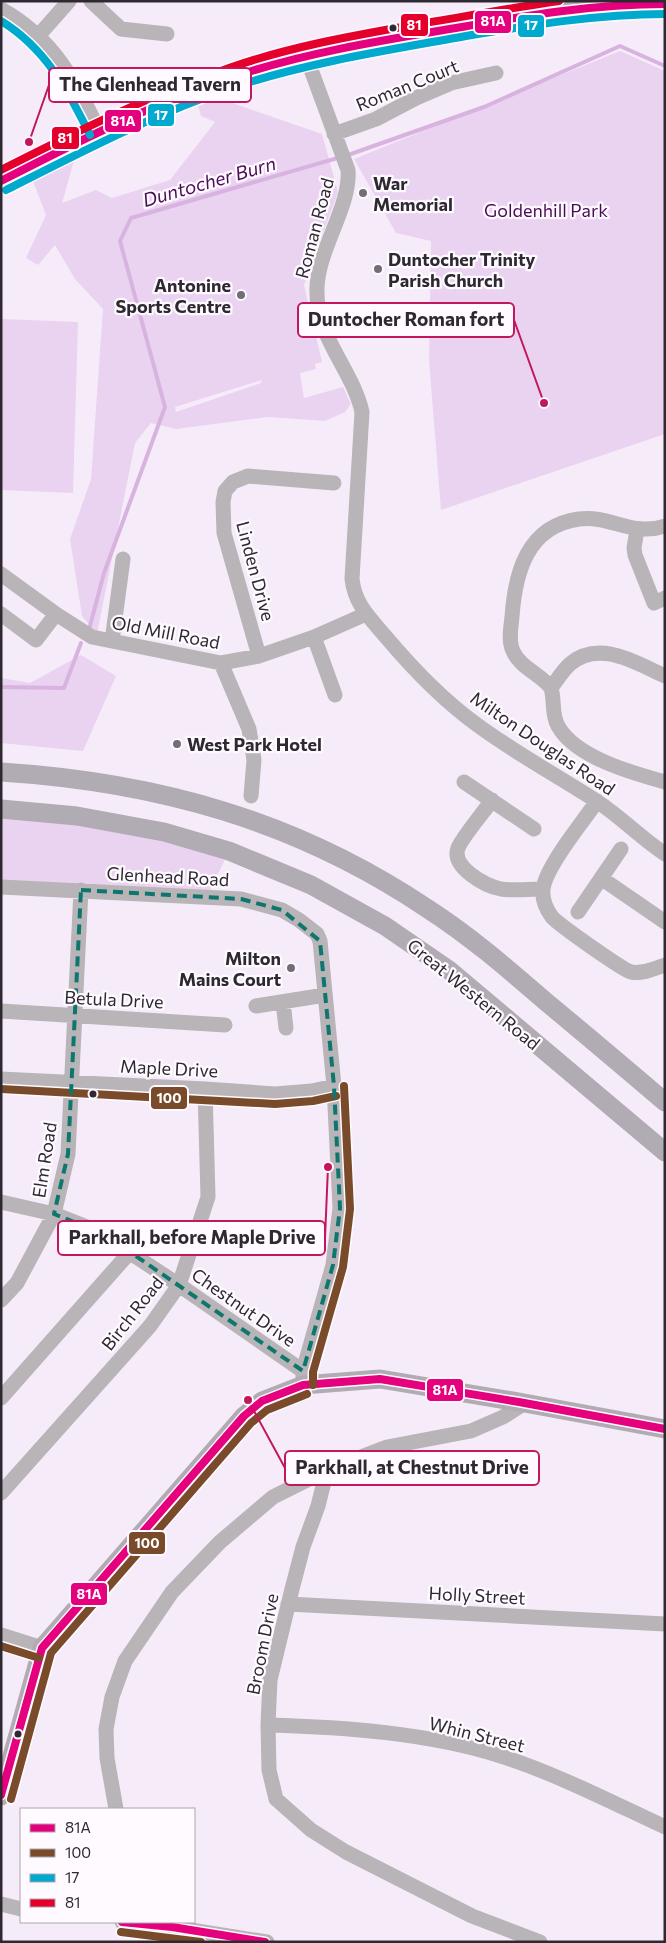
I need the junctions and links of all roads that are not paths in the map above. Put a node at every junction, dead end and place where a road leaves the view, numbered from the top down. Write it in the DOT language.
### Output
graph roads {
  1 [pos="69,1"];
  2 [pos="91,1"];
  3 [pos="665,4"];
  4 [pos="1,9"];
  5 [pos="167,34"];
  6 [pos="39,35"];
  7 [pos="306,56"];
  8 [pos="496,73"];
  9 [pos="100,131"];
  10 [pos="336,138"];
  11 [pos="1,181"];
  12 [pos="334,483"];
  13 [pos="665,526"];
  14 [pos="637,530"];
  15 [pos="123,559"];
  16 [pos="1,574"];
  17 [pos="665,598"];
  18 [pos="1,614"];
  19 [pos="56,614"];
  20 [pos="366,614"];
  21 [pos="314,637"];
  22 [pos="112,641"];
  23 [pos="259,656"];
  24 [pos="221,663"];
  25 [pos="665,676"];
  26 [pos="551,688"];
  27 [pos="335,695"];
  28 [pos="1,772"];
  29 [pos="464,782"];
  30 [pos="665,782"];
  31 [pos="251,796"];
  32 [pos="492,800"];
  33 [pos="597,801"];
  34 [pos="1,809"];
  35 [pos="534,829"];
  36 [pos="621,849"];
  37 [pos="665,854"];
  38 [pos="601,878"];
  39 [pos="1,887"];
  40 [pos="543,889"];
  41 [pos="81,890"];
  42 [pos="578,912"];
  43 [pos="665,922"];
  44 [pos="665,965"];
  45 [pos="325,996"];
  46 [pos="283,1002"];
  47 [pos="256,1006"];
  48 [pos="1,1010"];
  49 [pos="75,1016"];
  50 [pos="225,1025"];
  51 [pos="286,1028"];
  52 [pos="1,1079"];
  53 [pos="73,1082"];
  54 [pos="334,1086"];
  55 [pos="205,1088"];
  56 [pos="665,1102"];
  57 [pos="665,1152"];
  58 [pos="1,1202"];
  59 [pos="54,1214"];
  60 [pos="130,1252"];
  61 [pos="179,1285"];
  62 [pos="1,1300"];
  63 [pos="303,1378"];
  64 [pos="1,1398"];
  65 [pos="525,1403"];
  66 [pos="665,1429"];
  67 [pos="327,1470"];
  68 [pos="1,1493"];
  69 [pos="288,1604"];
  70 [pos="665,1624"];
  71 [pos="1,1635"];
  72 [pos="42,1648"];
  73 [pos="268,1725"];
  74 [pos="1,1796"];
  75 [pos="116,1808"];
  76 [pos="665,1827"];
  77 [pos="1,1904"];
  78 [pos="20,1909"];
  79 [pos="128,1923"];
  80 [pos="174,1930"];
  81 [pos="267,1942"];
  82 [pos="540,1942"];
  1 -- 6 [label="street"];
  2 -- 5 [label="street"];
  3 -- 7 [label="main road"];
  4 -- 6 [label="street"];
  6 -- 9 [label="street"];
  7 -- 9 [label="main road"];
  7 -- 10 [label="street, Roman Road"];
  8 -- 10 [label="street, Roman Court"];
  9 -- 11 [label="main road"];
  10 -- 20 [label="street, Roman Road"];
  12 -- 23 [label="street, Linden Drive"];
  13 -- 14 [label="street"];
  14 -- 17 [label="street"];
  14 -- 26 [label="street"];
  15 -- 22 [label="street"];
  16 -- 19 [label="street, Old Mill Road"];
  18 -- 19 [label="street"];
  19 -- 22 [label="street, Old Mill Road"];
  20 -- 21 [label="street, Old Mill Road"];
  20 -- 33 [label="street, Milton Douglas Road"];
  21 -- 23 [label="street, Old Mill Road"];
  21 -- 27 [label="street"];
  22 -- 24 [label="street, Old Mill Road"];
  23 -- 24 [label="street, Old Mill Road"];
  24 -- 31 [label="street"];
  25 -- 26 [label="street"];
  26 -- 30 [label="street"];
  28 -- 56 [label="main road"];
  29 -- 32 [label="street"];
  32 -- 35 [label="street"];
  32 -- 40 [label="street"];
  33 -- 37 [label="street, Milton Douglas Road"];
  33 -- 40 [label="street"];
  34 -- 57 [label="main road, Great Western Road"];
  36 -- 38 [label="street"];
  38 -- 42 [label="street"];
  38 -- 43 [label="street"];
  39 -- 41 [label="street, Glenhead Road"];
  40 -- 44 [label="street"];
  41 -- 45 [label="street, Glenhead Road"];
  41 -- 49 [label="street, Elm Road"];
  45 -- 46 [label="street"];
  45 -- 54 [label="street"];
  46 -- 47 [label="street"];
  46 -- 51 [label="street"];
  48 -- 49 [label="street, Betula Drive"];
  49 -- 50 [label="street, Betula Drive"];
  49 -- 53 [label="street, Elm Road"];
  52 -- 53 [label="street, Maple Drive"];
  53 -- 55 [label="street, Maple Drive"];
  53 -- 59 [label="street, Elm Road"];
  54 -- 55 [label="street, Maple Drive"];
  54 -- 63 [label="street"];
  55 -- 61 [label="street, Birch Road"];
  58 -- 59 [label="street, Chestnut Drive"];
  59 -- 60 [label="street, Chestnut Drive"];
  59 -- 62 [label="street, Elm Road"];
  60 -- 61 [label="street, Chestnut Drive"];
  60 -- 64 [label="street"];
  61 -- 63 [label="street, Chestnut Drive"];
  61 -- 68 [label="street, Birch Road"];
  63 -- 65 [label="main road"];
  63 -- 72 [label="main road"];
  65 -- 66 [label="main road"];
  65 -- 67 [label="street"];
  67 -- 69 [label="street, Broom Drive"];
  67 -- 75 [label="street"];
  69 -- 70 [label="street, Holly Street"];
  69 -- 73 [label="street, Broom Drive"];
  71 -- 72 [label="street"];
  72 -- 74 [label="main road"];
  73 -- 76 [label="street, Whin Street"];
  73 -- 82 [label="street, Broom Drive"];
  77 -- 78 [label="street"];
  79 -- 80 [label="street"];
  80 -- 81 [label="street"];
}
